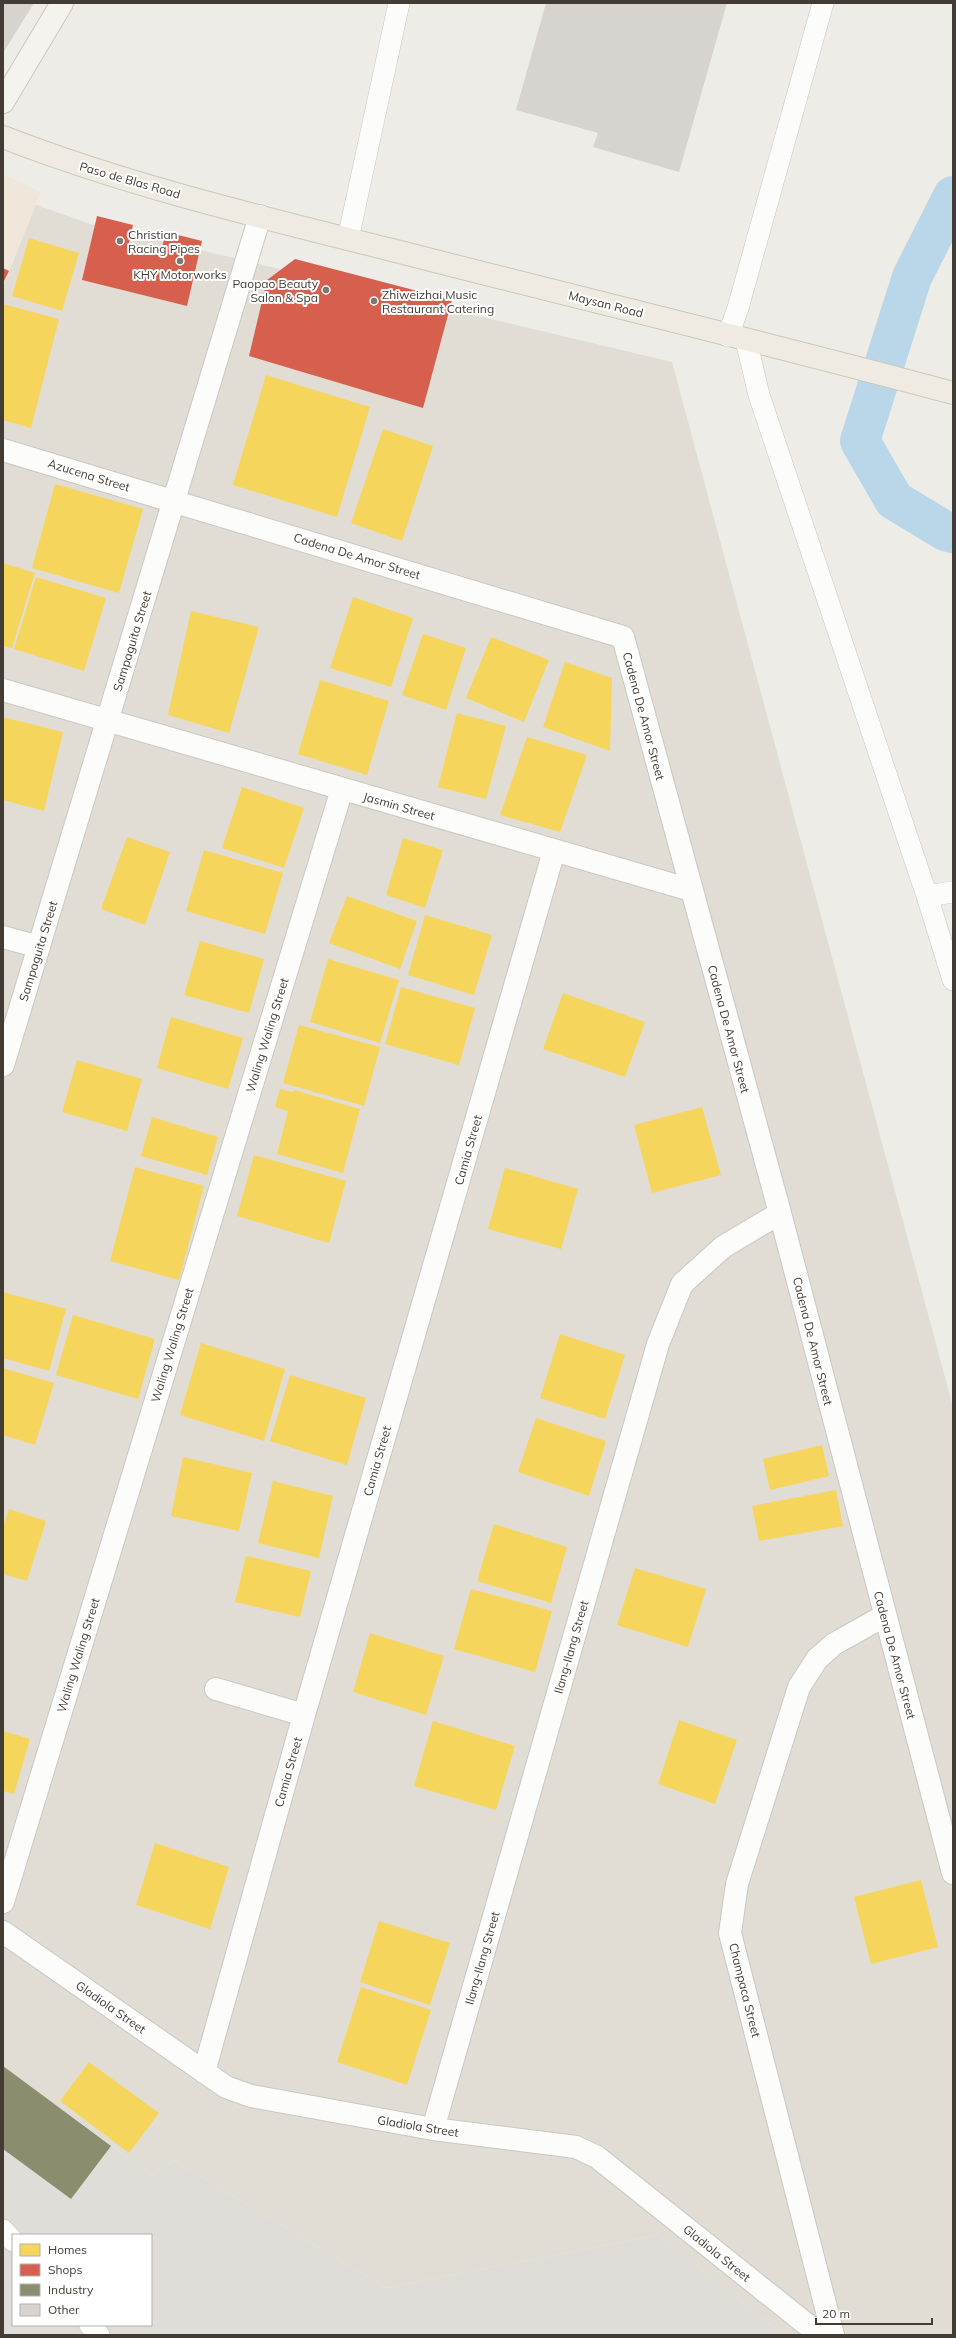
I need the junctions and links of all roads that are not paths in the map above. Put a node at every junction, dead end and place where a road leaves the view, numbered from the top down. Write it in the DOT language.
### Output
graph roads {
  1 [pos="62,3"];
  2 [pos="399,3"];
  3 [pos="823,3"];
  4 [pos="3,102"];
  5 [pos="3,137"];
  6 [pos="260,216"];
  7 [pos="348,239"];
  8 [pos="737,338"];
  9 [pos="953,393"];
  10 [pos="3,450"];
  11 [pos="175,501"];
  12 [pos="3,690"];
  13 [pos="108,721"];
  14 [pos="342,789"];
  15 [pos="554,851"];
  16 [pos="691,890"];
  17 [pos="953,892"];
  18 [pos="927,896"];
  19 [pos="3,937"];
  20 [pos="39,947"];
  21 [pos="953,980"];
  22 [pos="3,1065"];
  23 [pos="780,1213"];
  24 [pos="884,1616"];
  25 [pos="216,1689"];
  26 [pos="304,1715"];
  27 [pos="953,1873"];
  28 [pos="3,1902"];
  29 [pos="3,1932"];
  30 [pos="204,2072"];
  31 [pos="433,2129"];
  32 [pos="3,2230"];
  33 [pos="12,2240"];
  34 [pos="91,2326"];
  35 [pos="99,2335"];
  36 [pos="820,2335"];
  37 [pos="833,2335"];
  1 -- 4 [label="street"];
  2 -- 7 [label="lane"];
  3 -- 8 [label="lane"];
  5 -- 6 [label="main road, Paso de Blas Road"];
  6 -- 7 [label="main road, Maysan Road"];
  6 -- 11 [label="street, Sampaguita Street"];
  7 -- 8 [label="main road, Maysan Road"];
  8 -- 9 [label="main road, Maysan Road"];
  8 -- 18 [label="lane"];
  10 -- 11 [label="street, Azucena Street"];
  11 -- 13 [label="street, Sampaguita Street"];
  11 -- 16 [label="street, Cadena De Amor Street"];
  12 -- 13 [label="street, Jasmin Street"];
  13 -- 14 [label="street, Jasmin Street"];
  13 -- 20 [label="street, Sampaguita Street"];
  14 -- 15 [label="street, Jasmin Street"];
  14 -- 28 [label="street, Waling Waling Street"];
  15 -- 16 [label="street, Jasmin Street"];
  15 -- 26 [label="street, Camia Street"];
  16 -- 23 [label="street, Cadena De Amor Street"];
  17 -- 18 [label="lane"];
  18 -- 21 [label="lane"];
  19 -- 20 [label="street"];
  20 -- 22 [label="street, Sampaguita Street"];
  23 -- 24 [label="street, Cadena De Amor Street"];
  23 -- 31 [label="street, Ilang-Ilang Street"];
  24 -- 27 [label="street, Cadena De Amor Street"];
  24 -- 37 [label="street, Champaca Street"];
  25 -- 26 [label="street"];
  26 -- 30 [label="street, Camia Street"];
  29 -- 30 [label="street, Gladiola Street"];
  30 -- 31 [label="street, Gladiola Street"];
  31 -- 36 [label="street, Gladiola Street"];
  32 -- 33 [label="lane"];
  34 -- 35 [label="lane"];
}
